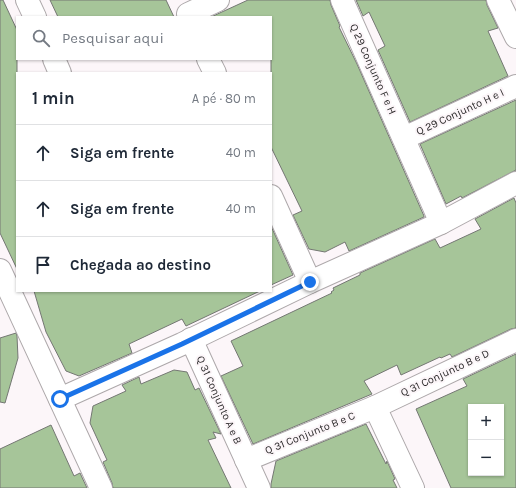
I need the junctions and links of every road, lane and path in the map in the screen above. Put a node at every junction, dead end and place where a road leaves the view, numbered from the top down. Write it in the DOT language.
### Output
graph roads {
  1 [pos="27,0"];
  2 [pos="218,0"];
  3 [pos="342,0"];
  4 [pos="498,0"];
  5 [pos="186,10"];
  6 [pos="34,16"];
  7 [pos="516,37"];
  8 [pos="54,60"];
  9 [pos="208,60"];
  10 [pos="60,72"];
  11 [pos="214,72"];
  12 [pos="516,86"];
  13 [pos="404,138"];
  14 [pos="516,183"];
  15 [pos="272,199"];
  16 [pos="441,223"];
  17 [pos="0,270"];
  18 [pos="310,282"];
  19 [pos="191,339"];
  20 [pos="516,340"];
  21 [pos="60,399"];
  22 [pos="375,407"];
  23 [pos="246,460"];
  24 [pos="101,488"];
  25 [pos="259,488"];
  26 [pos="412,488"];
  1 -- 6 [label="street"];
  2 -- 5 [label="street"];
  3 -- 13 [label="street, Q 29 Conjunto F e H"];
  4 -- 7 [label="street"];
  8 -- 10 [label="street"];
  9 -- 11 [label="street"];
  12 -- 13 [label="street, Q 29 Conjunto H e I"];
  13 -- 16 [label="street, Q 29 Conjunto F e H"];
  14 -- 16 [label="street"];
  15 -- 18 [label="street"];
  16 -- 18 [label="street"];
  17 -- 21 [label="street"];
  18 -- 19 [label="street"];
  19 -- 21 [label="street"];
  19 -- 23 [label="street, Q 31 Conjunto A e B"];
  20 -- 22 [label="street, Q 31 Conjunto B e D"];
  21 -- 24 [label="street"];
  22 -- 23 [label="street, Q 31 Conjunto B e C"];
  22 -- 26 [label="street"];
  23 -- 25 [label="street, Q 31 Conjunto A e B"];
}
